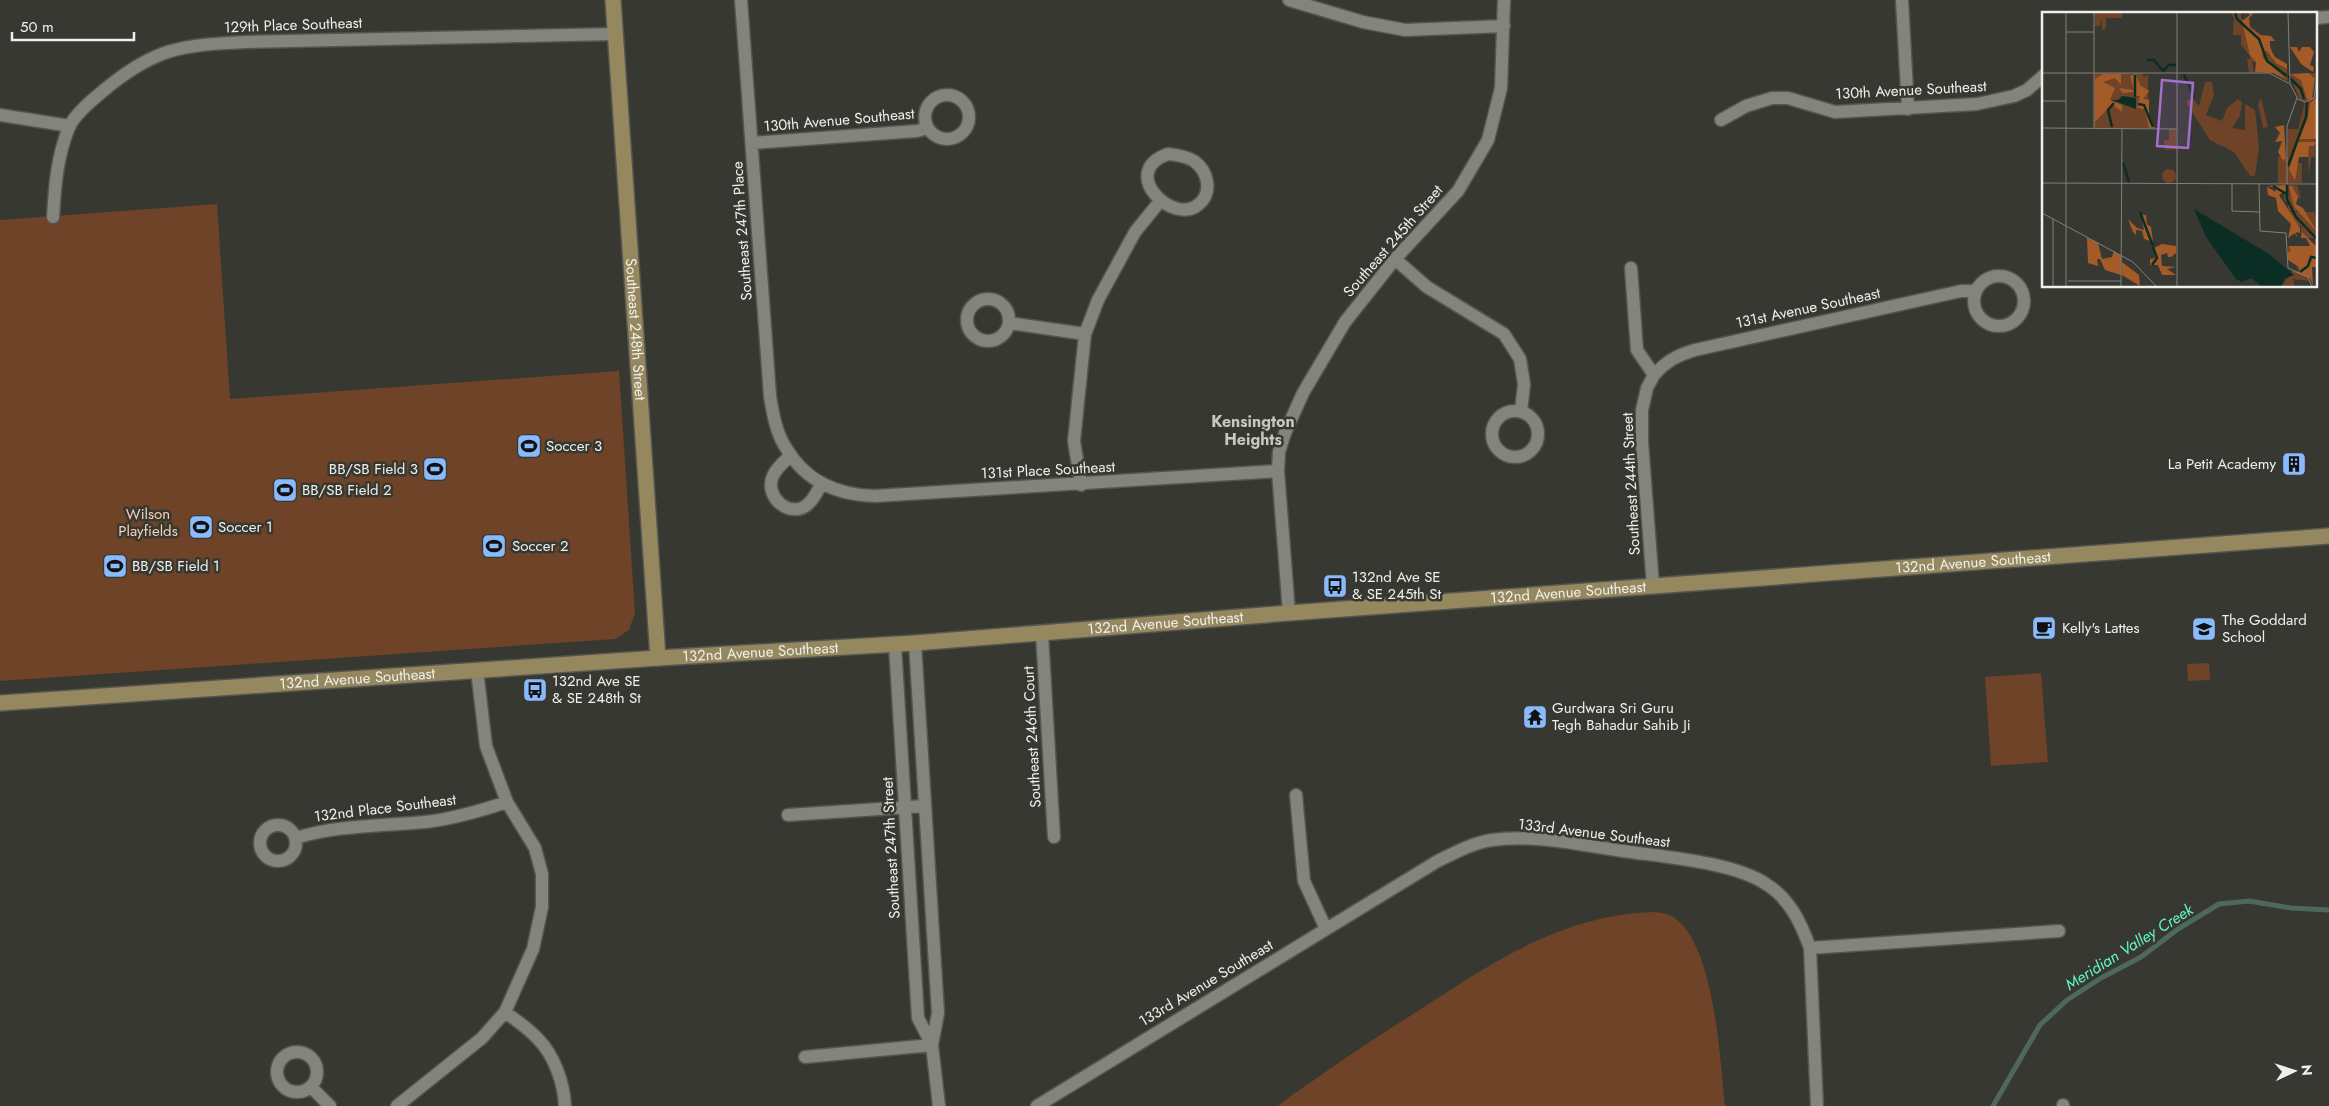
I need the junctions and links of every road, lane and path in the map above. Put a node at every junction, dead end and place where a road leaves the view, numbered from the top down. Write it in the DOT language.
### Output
graph roads {
  1 [pos="613,0"];
  2 [pos="741,0"];
  3 [pos="1289,0"];
  4 [pos="1504,0"];
  5 [pos="1902,0"];
  6 [pos="2329,17"];
  7 [pos="2316,18"];
  8 [pos="1504,26"];
  9 [pos="615,34"];
  10 [pos="2042,77"];
  11 [pos="1908,109"];
  12 [pos="0,115"];
  13 [pos="1721,120"];
  14 [pos="70,126"];
  15 [pos="928,128"];
  16 [pos="752,143"];
  17 [pos="1161,200"];
  18 [pos="53,217"];
  19 [pos="1395,259"];
  20 [pos="1631,268"];
  21 [pos="1976,291"];
  22 [pos="1009,323"];
  23 [pos="1085,334"];
  24 [pos="1654,374"];
  25 [pos="1521,412"];
  26 [pos="791,455"];
  27 [pos="802,468"];
  28 [pos="1278,472"];
  29 [pos="822,483"];
  30 [pos="1081,484"];
  31 [pos="2329,536"];
  32 [pos="1653,586"];
  33 [pos="1289,613"];
  34 [pos="1042,634"];
  35 [pos="915,643"];
  36 [pos="895,645"];
  37 [pos="658,658"];
  38 [pos="477,670"];
  39 [pos="0,702"];
  40 [pos="1296,795"];
  41 [pos="507,802"];
  42 [pos="925,806"];
  43 [pos="906,807"];
  44 [pos="788,815"];
  45 [pos="1054,837"];
  46 [pos="296,838"];
  47 [pos="1326,929"];
  48 [pos="2059,930"];
  49 [pos="1810,948"];
  50 [pos="505,1012"];
  51 [pos="932,1045"];
  52 [pos="805,1057"];
  53 [pos="311,1087"];
  54 [pos="330,1106"];
  55 [pos="397,1106"];
  56 [pos="565,1106"];
  57 [pos="939,1106"];
  58 [pos="1037,1106"];
  59 [pos="1817,1106"];
  1 -- 9 [label="main road, Southeast 248th Street"];
  2 -- 16 [label="street, Southeast 247th Place"];
  3 -- 8 [label="street"];
  4 -- 8 [label="street, Southeast 245th Street"];
  5 -- 11 [label="street"];
  6 -- 7 [label="street"];
  8 -- 19 [label="street, Southeast 245th Street"];
  9 -- 14 [label="street, 129th Place Southeast"];
  9 -- 37 [label="main road, Southeast 248th Street"];
  10 -- 11 [label="street, 130th Avenue Southeast"];
  11 -- 13 [label="street, 130th Avenue Southeast"];
  12 -- 14 [label="street"];
  14 -- 18 [label="street"];
  15 -- 16 [label="street, 130th Avenue Southeast"];
  16 -- 26 [label="street, Southeast 247th Place"];
  17 -- 17 [label="street"];
  17 -- 23 [label="street"];
  19 -- 25 [label="street"];
  19 -- 28 [label="street, Southeast 245th Street"];
  20 -- 24 [label="street"];
  21 -- 24 [label="street, 131st Avenue Southeast"];
  22 -- 23 [label="street"];
  23 -- 30 [label="street"];
  24 -- 32 [label="street, Southeast 244th Street"];
  26 -- 27 [label="street, Southeast 247th Place"];
  26 -- 29 [label="street"];
  27 -- 29 [label="street, 131st Place Southeast"];
  28 -- 30 [label="street, 131st Place Southeast"];
  28 -- 33 [label="street, Southeast 245th Street"];
  29 -- 30 [label="street, 131st Place Southeast"];
  31 -- 32 [label="main road, 132nd Avenue Southeast"];
  32 -- 33 [label="main road, 132nd Avenue Southeast"];
  33 -- 34 [label="main road, 132nd Avenue Southeast"];
  34 -- 35 [label="main road, 132nd Avenue Southeast"];
  34 -- 45 [label="street, Southeast 246th Court"];
  35 -- 36 [label="main road, 132nd Avenue Southeast"];
  35 -- 42 [label="street, Southeast 247th Street"];
  36 -- 37 [label="main road, 132nd Avenue Southeast"];
  36 -- 43 [label="street, Southeast 247th Street"];
  37 -- 38 [label="main road, 132nd Avenue Southeast"];
  38 -- 39 [label="main road, 132nd Avenue Southeast"];
  38 -- 41 [label="street"];
  40 -- 47 [label="street"];
  41 -- 46 [label="street, 132nd Place Southeast"];
  41 -- 50 [label="street"];
  42 -- 43 [label="street"];
  42 -- 51 [label="street, Southeast 247th Street"];
  43 -- 44 [label="street"];
  43 -- 51 [label="street, Southeast 247th Street"];
  47 -- 49 [label="street, 133rd Avenue Southeast"];
  47 -- 58 [label="street, 133rd Avenue Southeast"];
  48 -- 49 [label="street"];
  49 -- 59 [label="street"];
  50 -- 55 [label="street"];
  50 -- 56 [label="street"];
  51 -- 52 [label="street"];
  51 -- 57 [label="street, Southeast 247th Street"];
  53 -- 54 [label="street"];
}
